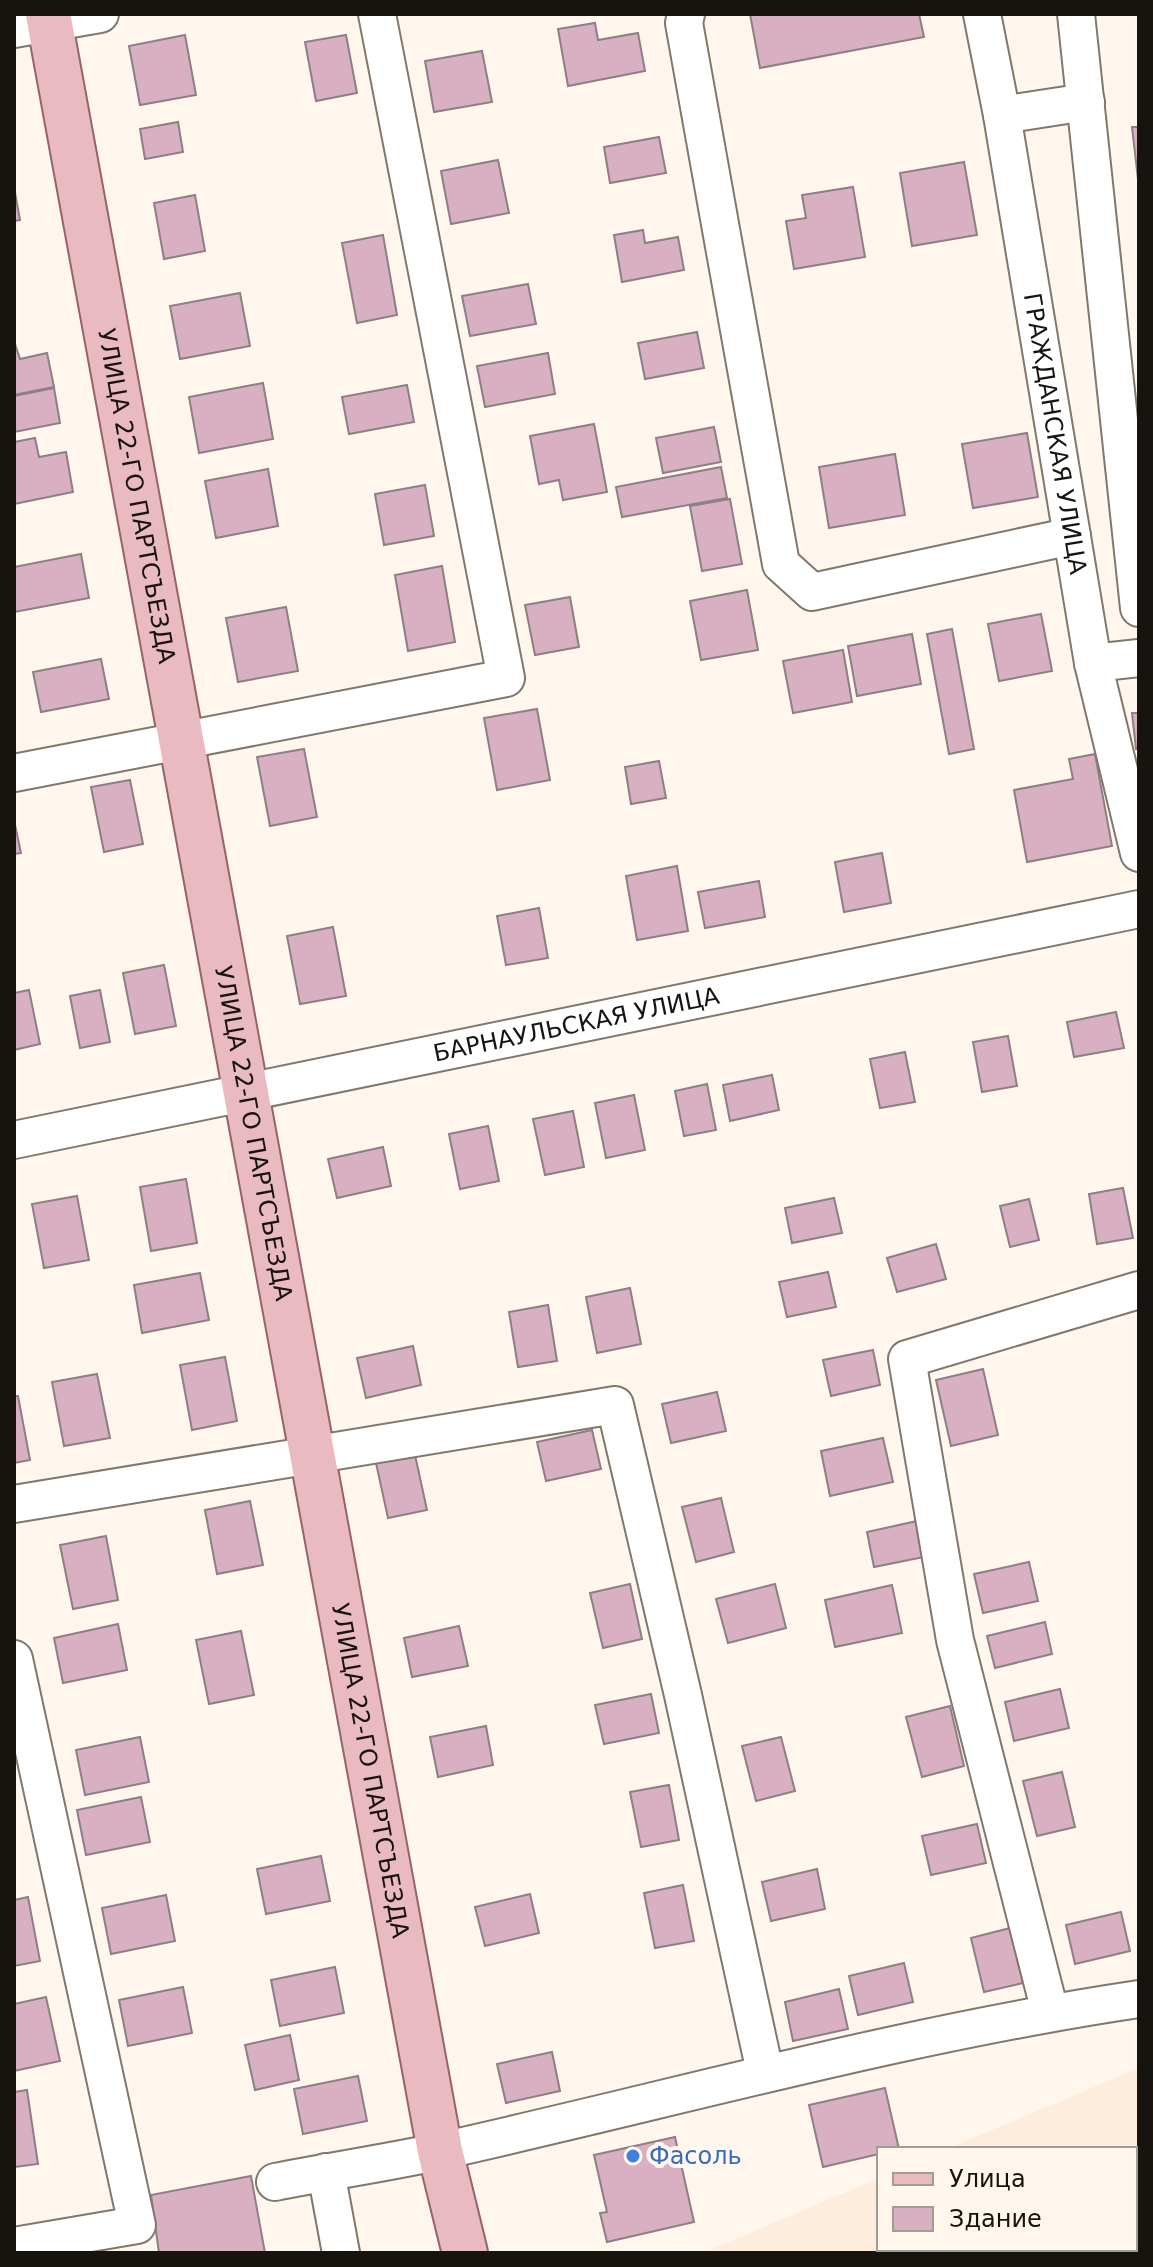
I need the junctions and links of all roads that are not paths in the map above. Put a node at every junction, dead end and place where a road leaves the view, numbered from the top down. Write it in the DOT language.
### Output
graph roads {
  1 [pos="100,14"];
  2 [pos="377,14"];
  3 [pos="686,14"];
  4 [pos="982,14"];
  5 [pos="1076,14"];
  6 [pos="37,22"];
  7 [pos="1086,102"];
  8 [pos="1002,115"];
  9 [pos="1072,536"];
  10 [pos="1139,608"];
  11 [pos="1139,658"];
  12 [pos="1093,663"];
  13 [pos="182,740"];
  14 [pos="14,773"];
  15 [pos="1139,853"];
  16 [pos="1139,909"];
  17 [pos="245,1090"];
  18 [pos="14,1140"];
  19 [pos="1139,1290"];
  20 [pos="312,1453"];
  21 [pos="14,1504"];
  22 [pos="14,1659"];
  23 [pos="1139,1999"];
  24 [pos="1050,2012"];
  25 [pos="765,2072"];
  26 [pos="440,2151"];
  27 [pos="326,2172"];
  28 [pos="275,2182"];
  29 [pos="14,2246"];
  30 [pos="341,2253"];
  31 [pos="465,2253"];
  1 -- 6 [label="street"];
  2 -- 13 [label="street"];
  3 -- 9 [label="street"];
  4 -- 8 [label="street, ГРАЖДАНСКАЯ УЛИЦА"];
  5 -- 7 [label="street"];
  6 -- 13 [label="main road, УЛИЦА 22-ГО ПАРТСЪЕЗДА"];
  7 -- 8 [label="street"];
  7 -- 10 [label="street"];
  8 -- 9 [label="street, ГРАЖДАНСКАЯ УЛИЦА"];
  9 -- 12 [label="street, ГРАЖДАНСКАЯ УЛИЦА"];
  11 -- 12 [label="street"];
  12 -- 15 [label="street, ГРАЖДАНСКАЯ УЛИЦА"];
  13 -- 14 [label="street"];
  13 -- 17 [label="main road, УЛИЦА 22-ГО ПАРТСЪЕЗДА"];
  16 -- 17 [label="street, БАРНАУЛЬСКАЯ УЛИЦА"];
  17 -- 18 [label="street, БАРНАУЛЬСКАЯ УЛИЦА"];
  17 -- 20 [label="main road, УЛИЦА 22-ГО ПАРТСЪЕЗДА"];
  19 -- 24 [label="street"];
  20 -- 21 [label="street"];
  20 -- 25 [label="street"];
  20 -- 26 [label="main road, УЛИЦА 22-ГО ПАРТСЪЕЗДА"];
  22 -- 29 [label="street"];
  23 -- 24 [label="street"];
  24 -- 25 [label="street"];
  25 -- 26 [label="street"];
  26 -- 27 [label="street"];
  26 -- 31 [label="main road, УЛИЦА 22-ГО ПАРТСЪЕЗДА"];
  27 -- 28 [label="street"];
  27 -- 30 [label="street"];
}
